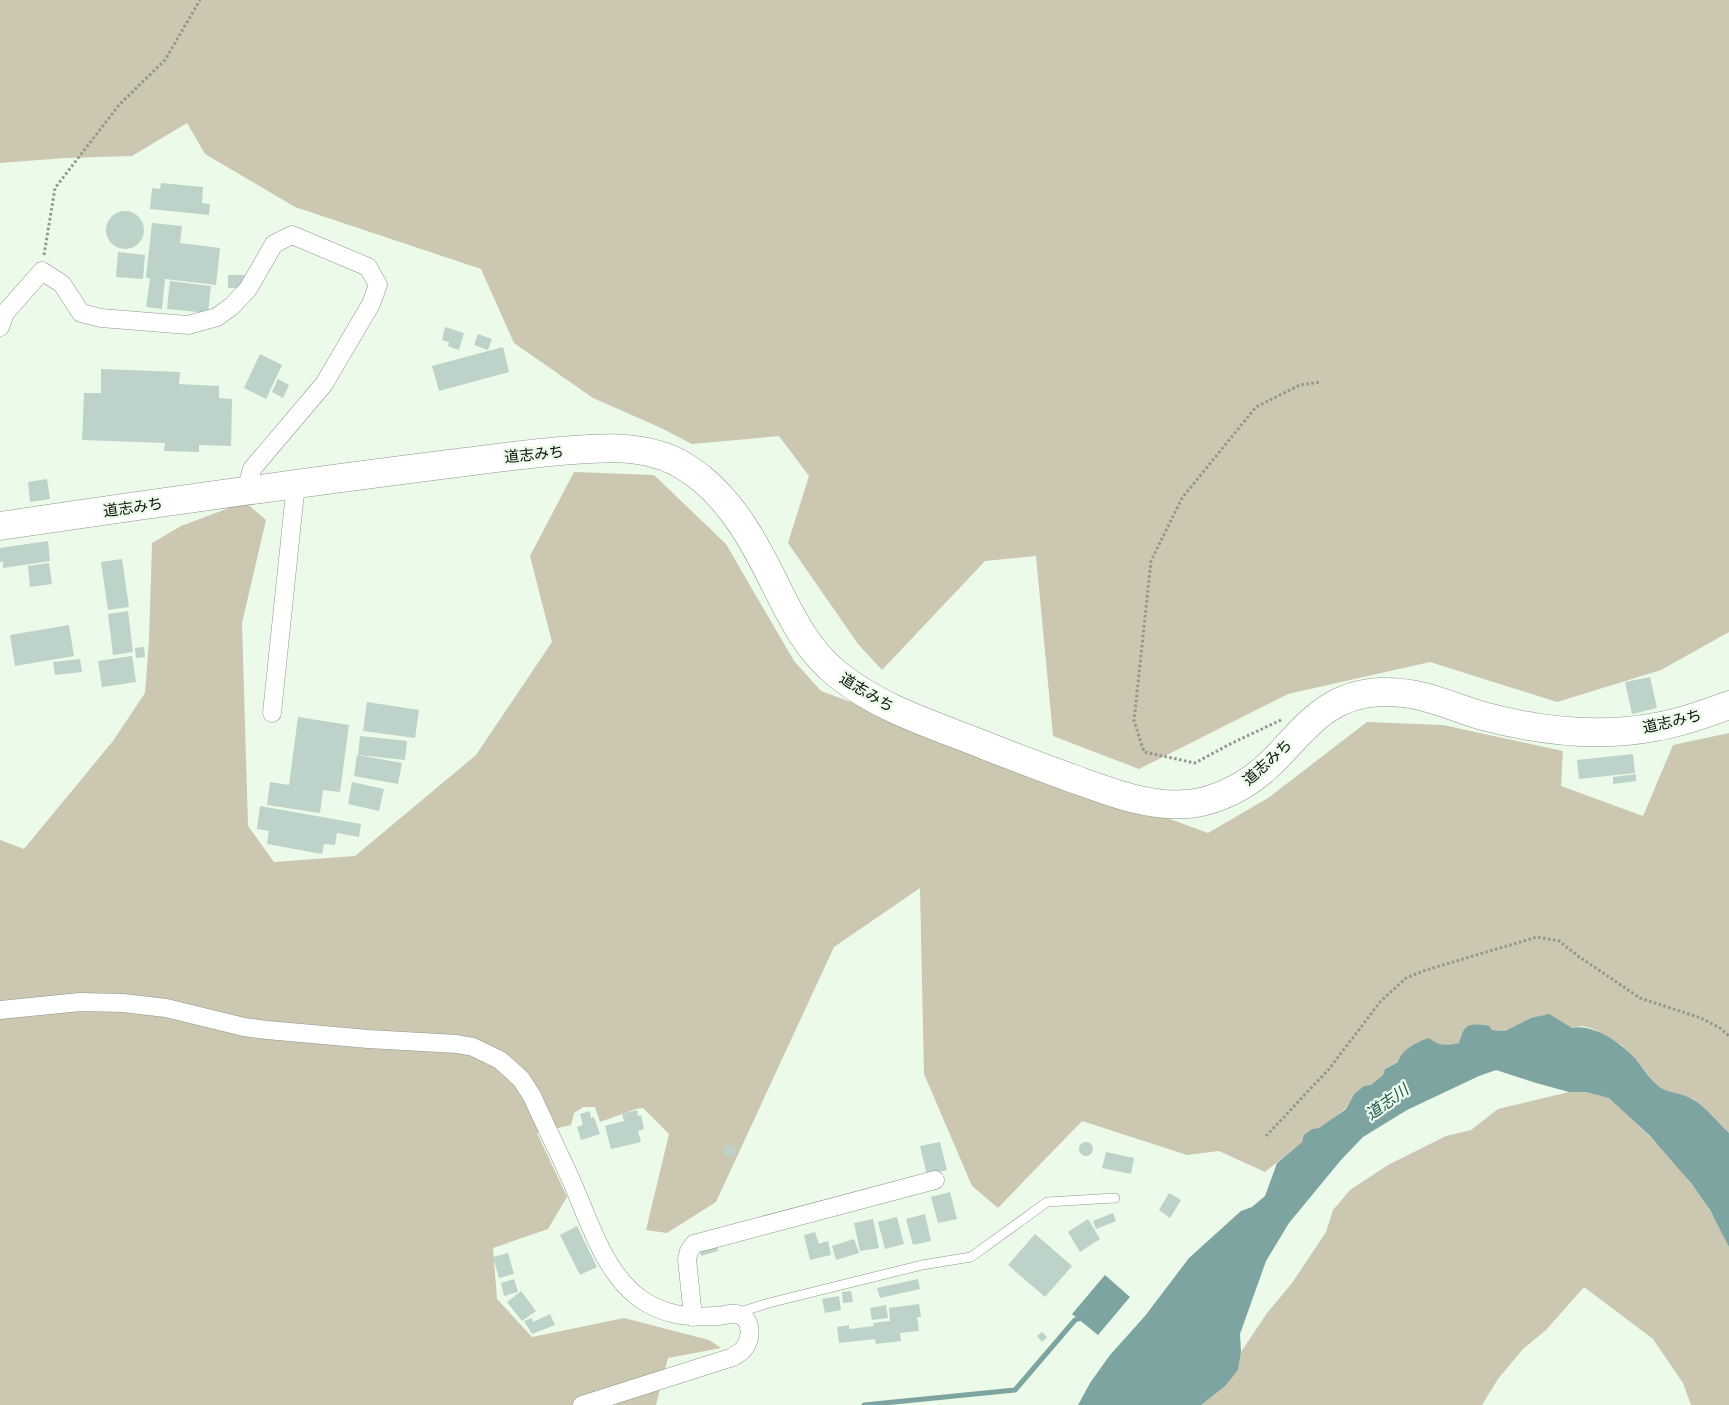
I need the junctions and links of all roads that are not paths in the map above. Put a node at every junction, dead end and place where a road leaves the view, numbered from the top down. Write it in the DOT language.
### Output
graph roads {
  1 [pos="0,326"];
  2 [pos="296,483"];
  3 [pos="246,490"];
  4 [pos="0,526"];
  5 [pos="1729,705"];
  6 [pos="272,713"];
  7 [pos="0,1010"];
  8 [pos="936,1180"];
  9 [pos="1114,1198"];
  10 [pos="737,1314"];
  11 [pos="693,1317"];
  12 [pos="582,1405"];
  1 -- 3 [label="street"];
  2 -- 3 [label="highway, 道志みち"];
  2 -- 5 [label="highway, 道志みち"];
  2 -- 6 [label="street"];
  3 -- 4 [label="highway, 道志みち"];
  7 -- 11 [label="street"];
  8 -- 11 [label="street"];
  9 -- 10 [label="lane"];
  10 -- 11 [label="street"];
  10 -- 12 [label="street"];
}
